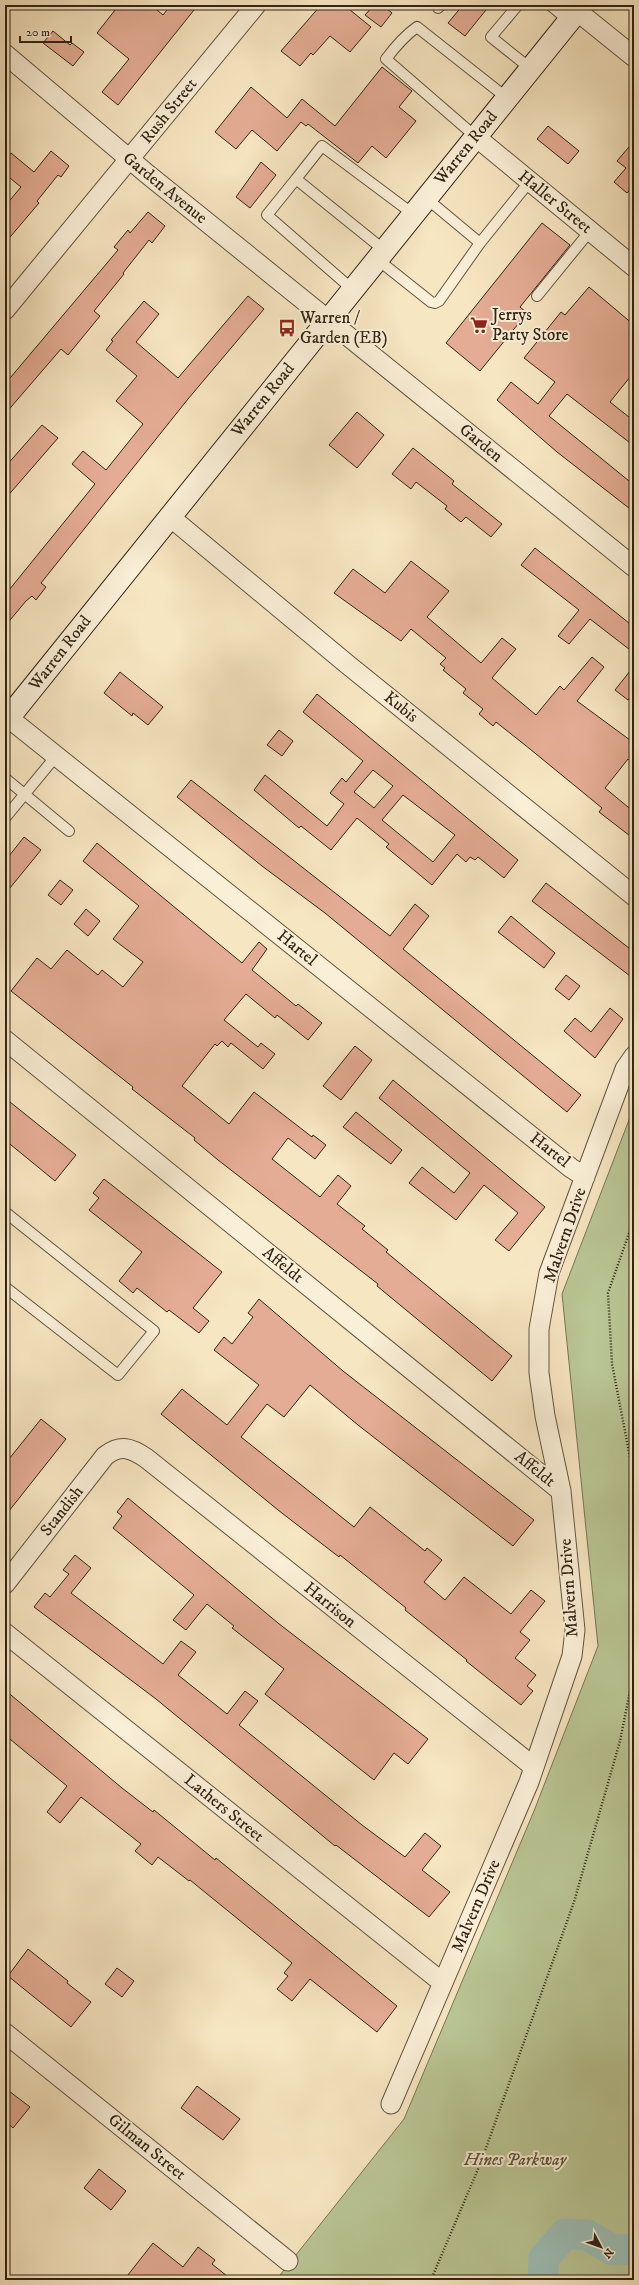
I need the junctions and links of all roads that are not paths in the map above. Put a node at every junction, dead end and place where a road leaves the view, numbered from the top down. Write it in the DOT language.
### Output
graph roads {
  1 [pos="256,5"];
  2 [pos="518,5"];
  3 [pos="550,5"];
  4 [pos="576,12"];
  5 [pos="5,54"];
  6 [pos="634,57"];
  7 [pos="531,69"];
  8 [pos="507,98"];
  9 [pos="476,137"];
  10 [pos="130,159"];
  11 [pos="296,179"];
  12 [pos="530,181"];
  13 [pos="419,206"];
  14 [pos="590,231"];
  15 [pos="480,243"];
  16 [pos="380,255"];
  17 [pos="634,267"];
  18 [pos="352,289"];
  19 [pos="537,296"];
  20 [pos="5,310"];
  21 [pos="328,320"];
  22 [pos="169,516"];
  23 [pos="634,567"];
  24 [pos="6,718"];
  25 [pos="56,756"];
  26 [pos="5,778"];
  27 [pos="24,794"];
  28 [pos="5,818"];
  29 [pos="69,831"];
  30 [pos="634,896"];
  31 [pos="5,1040"];
  32 [pos="634,1056"];
  33 [pos="585,1177"];
  34 [pos="5,1212"];
  35 [pos="5,1287"];
  36 [pos="124,1447"];
  37 [pos="561,1491"];
  38 [pos="5,1584"];
  39 [pos="5,1634"];
  40 [pos="534,1767"];
  41 [pos="443,1983"];
  42 [pos="5,2033"];
  43 [pos="391,2104"];
  44 [pos="288,2261"];
  1 -- 10 [label="street, Rush Street"];
  2 -- 7 [label="lane"];
  3 -- 4 [label="lane"];
  4 -- 6 [label="street"];
  4 -- 7 [label="main road, Warren Road"];
  5 -- 10 [label="street, Garden Avenue"];
  7 -- 8 [label="main road, Warren Road"];
  8 -- 9 [label="main road, Warren Road"];
  8 -- 9 [label="lane"];
  9 -- 12 [label="street, Haller Street"];
  9 -- 13 [label="main road, Warren Road"];
  10 -- 20 [label="street, Rush Street"];
  10 -- 21 [label="street, Garden Avenue"];
  11 -- 13 [label="lane"];
  11 -- 16 [label="lane"];
  11 -- 18 [label="lane"];
  12 -- 14 [label="street, Haller Street"];
  12 -- 15 [label="lane"];
  13 -- 15 [label="lane"];
  13 -- 16 [label="main road, Warren Road"];
  14 -- 17 [label="street, Haller Street"];
  14 -- 19 [label="lane"];
  15 -- 16 [label="lane"];
  16 -- 18 [label="main road, Warren Road"];
  18 -- 21 [label="main road, Warren Road"];
  21 -- 22 [label="main road, Warren Road"];
  21 -- 23 [label="street, Garden"];
  22 -- 24 [label="main road, Warren Road"];
  22 -- 30 [label="street, Kubis"];
  24 -- 25 [label="street, Hartel"];
  25 -- 27 [label="lane"];
  25 -- 33 [label="street, Hartel"];
  26 -- 27 [label="lane"];
  27 -- 28 [label="lane"];
  27 -- 29 [label="lane"];
  31 -- 37 [label="street, Affeldt"];
  32 -- 33 [label="street, Malvern Drive"];
  33 -- 37 [label="street, Malvern Drive"];
  34 -- 35 [label="lane"];
  36 -- 38 [label="street, Standish"];
  36 -- 40 [label="street, Harrison"];
  37 -- 40 [label="street, Malvern Drive"];
  39 -- 41 [label="street, Lathers Street"];
  40 -- 41 [label="street, Malvern Drive"];
  41 -- 43 [label="street, Malvern Drive"];
  42 -- 44 [label="street, Gilman Street"];
}
